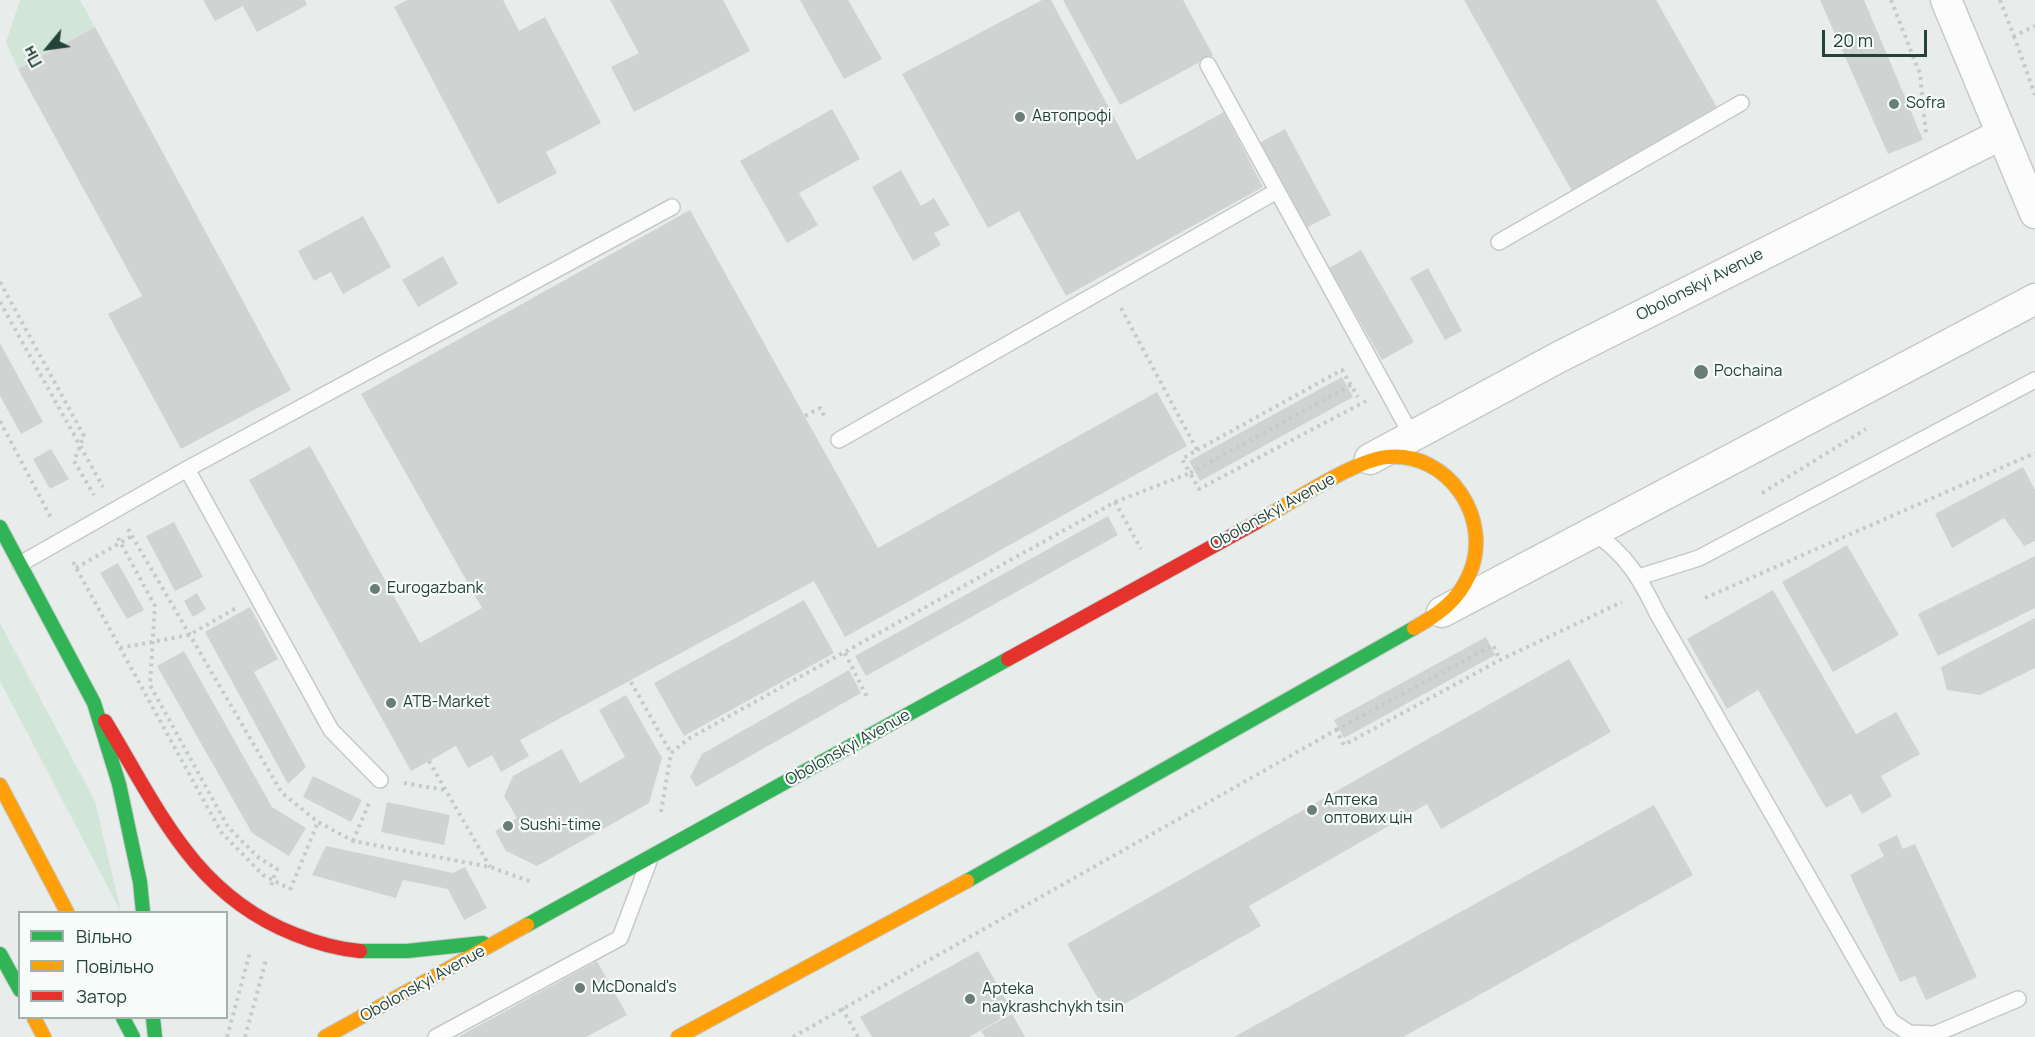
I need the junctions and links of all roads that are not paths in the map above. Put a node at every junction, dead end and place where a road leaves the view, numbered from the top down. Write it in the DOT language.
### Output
graph roads {
  1 [pos="1946,0"];
  2 [pos="1208,65"];
  3 [pos="1741,103"];
  4 [pos="2002,134"];
  5 [pos="1277,191"];
  6 [pos="672,207"];
  7 [pos="2035,213"];
  8 [pos="1499,243"];
  9 [pos="2035,299"];
  10 [pos="2035,380"];
  11 [pos="1412,436"];
  12 [pos="839,440"];
  13 [pos="1370,459"];
  14 [pos="187,469"];
  15 [pos="0,527"];
  16 [pos="1593,532"];
  17 [pos="20,564"];
  18 [pos="1640,577"];
  19 [pos="1442,612"];
  20 [pos="94,703"];
  21 [pos="380,780"];
  22 [pos="0,785"];
  23 [pos="650,858"];
  24 [pos="67,911"];
  25 [pos="143,911"];
  26 [pos="500,941"];
  27 [pos="0,954"];
  28 [pos="18,986"];
  29 [pos="2018,999"];
  30 [pos="35,1019"];
  31 [pos="124,1019"];
  32 [pos="153,1019"];
  33 [pos="44,1037"];
  34 [pos="133,1037"];
  35 [pos="155,1037"];
  36 [pos="325,1037"];
  37 [pos="436,1037"];
  38 [pos="678,1037"];
  1 -- 4 [label="street"];
  2 -- 5 [label="lane"];
  3 -- 8 [label="lane"];
  4 -- 7 [label="street"];
  4 -- 11 [label="street, Obolonskyi Avenue"];
  5 -- 11 [label="lane"];
  5 -- 12 [label="lane"];
  6 -- 14 [label="lane"];
  9 -- 16 [label="street, Obolonskyi Avenue"];
  10 -- 18 [label="lane"];
  11 -- 13 [label="street, Obolonskyi Avenue"];
  13 -- 19 [label="main road, Obolonskyi Avenue"];
  13 -- 23 [label="main road, Obolonskyi Avenue"];
  14 -- 17 [label="lane"];
  14 -- 21 [label="lane"];
  15 -- 17 [label="main road"];
  16 -- 18 [label="lane"];
  16 -- 19 [label="street, Obolonskyi Avenue"];
  17 -- 20 [label="main road"];
  18 -- 29 [label="lane"];
  19 -- 38 [label="main road, Obolonskyi Avenue"];
  20 -- 25 [label="main road"];
  20 -- 26 [label="main road"];
  22 -- 24 [label="main road"];
  23 -- 26 [label="main road, Obolonskyi Avenue"];
  23 -- 37 [label="lane"];
  26 -- 36 [label="main road, Obolonskyi Avenue"];
  27 -- 28 [label="main road"];
  30 -- 33 [label="main road"];
  31 -- 34 [label="main road"];
  32 -- 35 [label="main road"];
}
